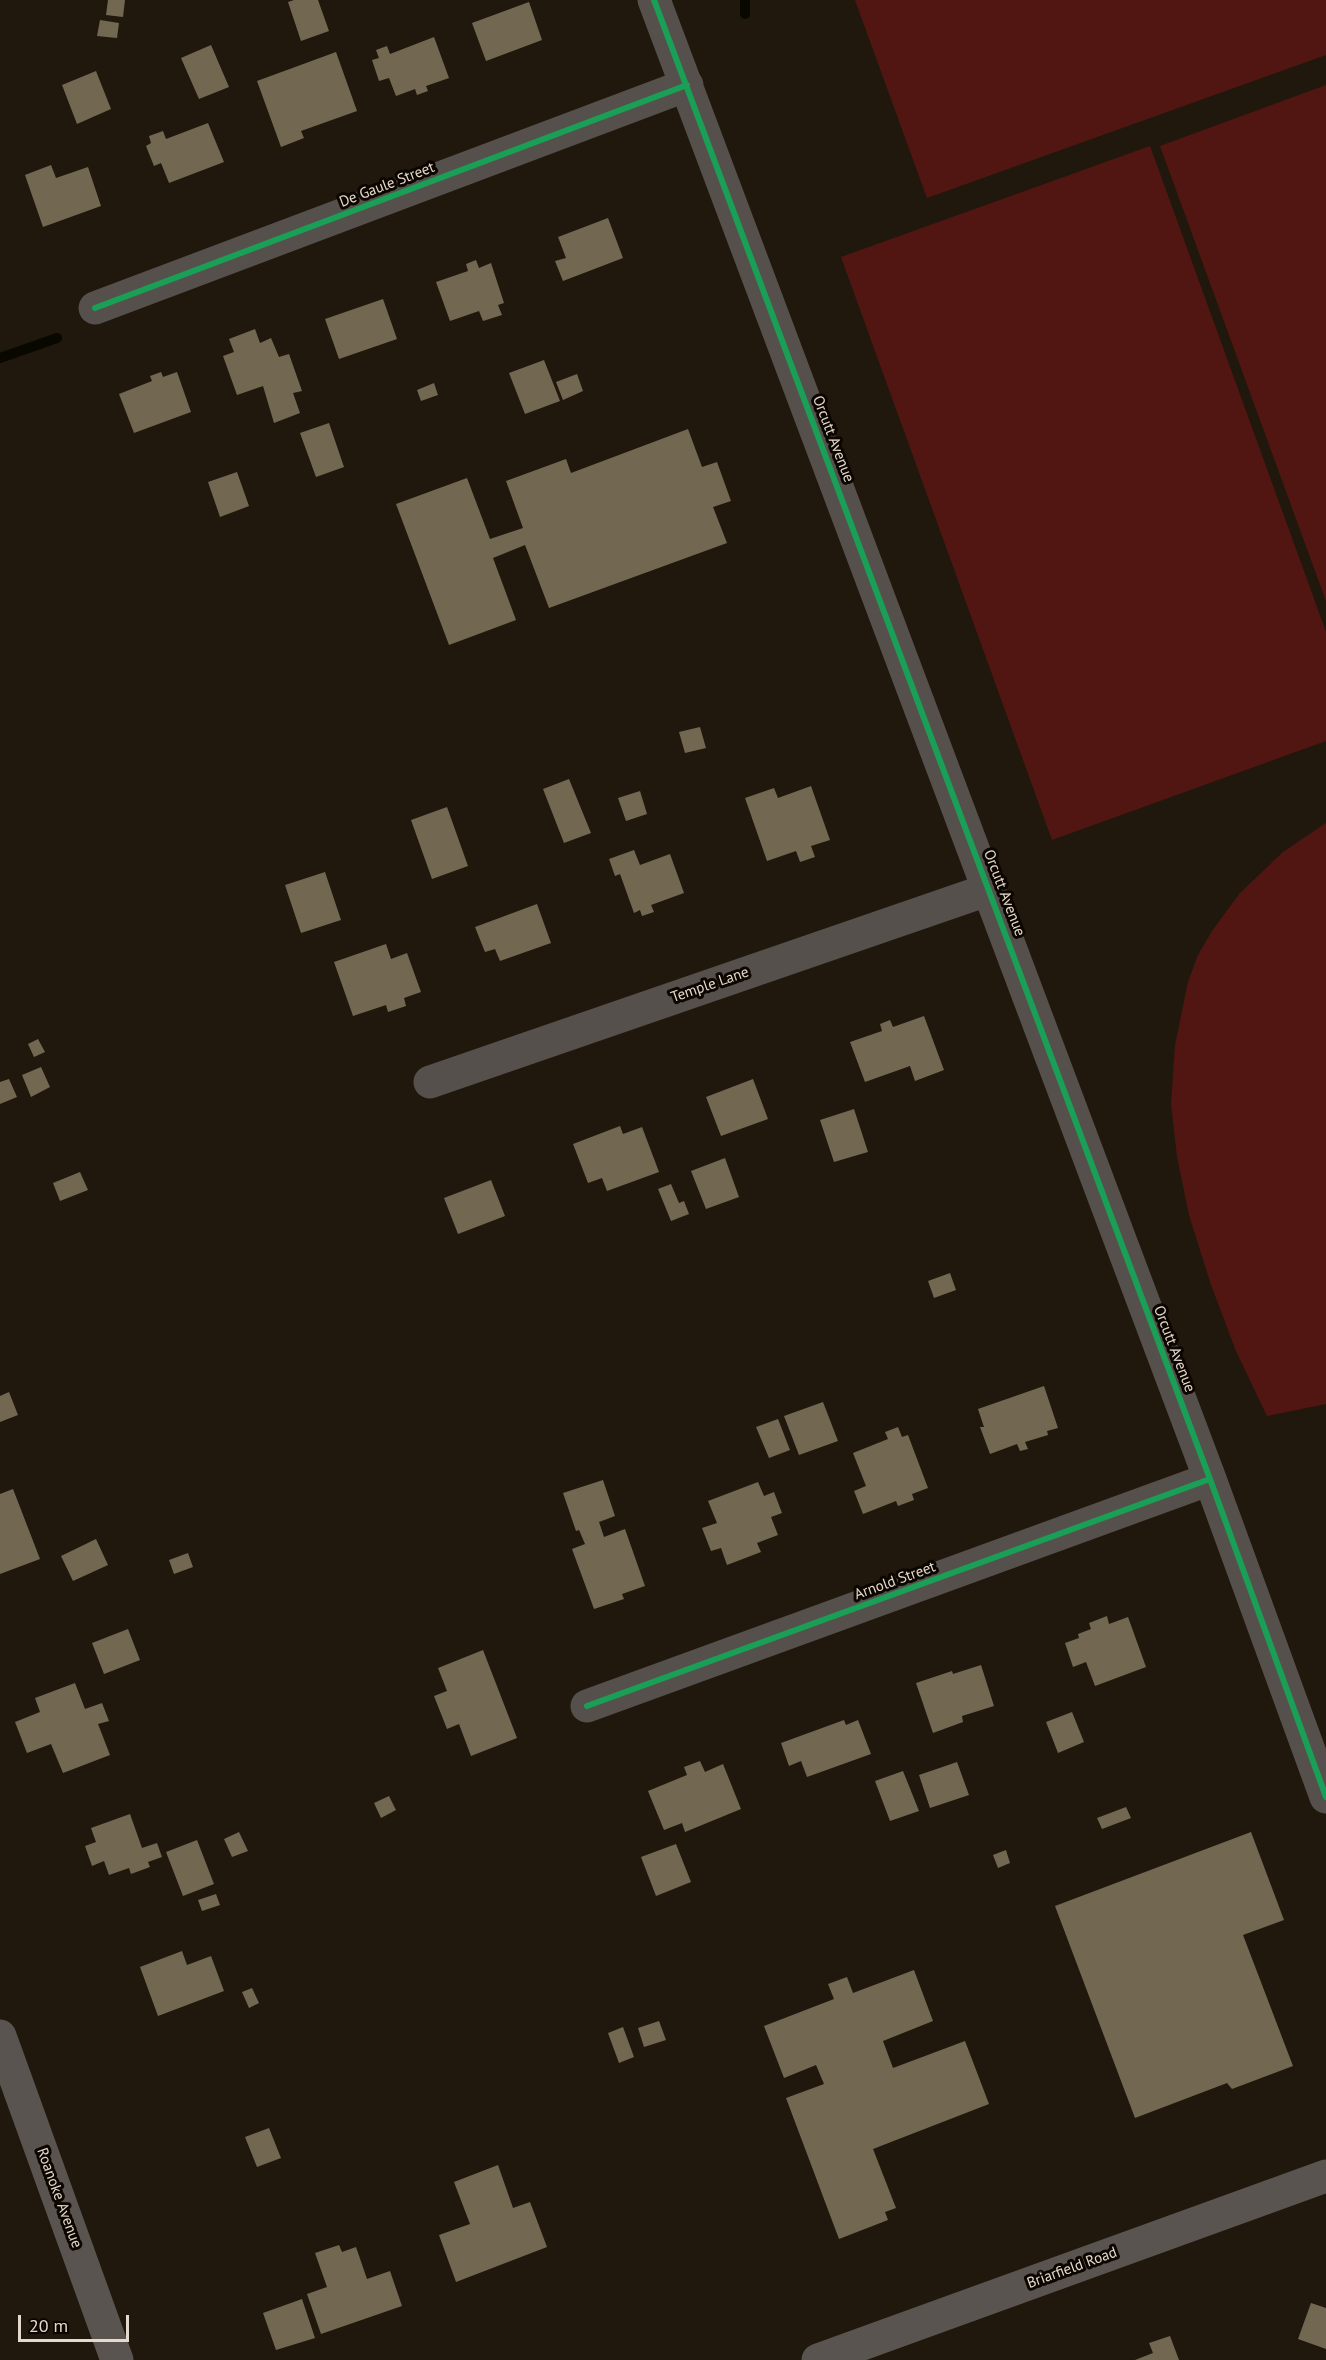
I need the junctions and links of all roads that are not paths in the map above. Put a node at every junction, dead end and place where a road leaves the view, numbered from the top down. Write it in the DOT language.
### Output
graph roads {
  1 [pos="654,0"];
  2 [pos="687,85"];
  3 [pos="95,308"];
  4 [pos="990,889"];
  5 [pos="430,1082"];
  6 [pos="1210,1479"];
  7 [pos="587,1706"];
  8 [pos="1326,1797"];
  9 [pos="0,2036"];
  10 [pos="1326,2176"];
  11 [pos="117,2360"];
  12 [pos="818,2360"];
  1 -- 2 [label="street, Orcutt Avenue"];
  2 -- 3 [label="street, De Gaule Street"];
  2 -- 4 [label="street, Orcutt Avenue"];
  4 -- 5 [label="street, Temple Lane"];
  4 -- 6 [label="street, Orcutt Avenue"];
  6 -- 7 [label="street, Arnold Street"];
  6 -- 8 [label="street, Orcutt Avenue"];
  9 -- 11 [label="main road, Roanoke Avenue"];
  10 -- 12 [label="main road, Briarfield Road"];
}
